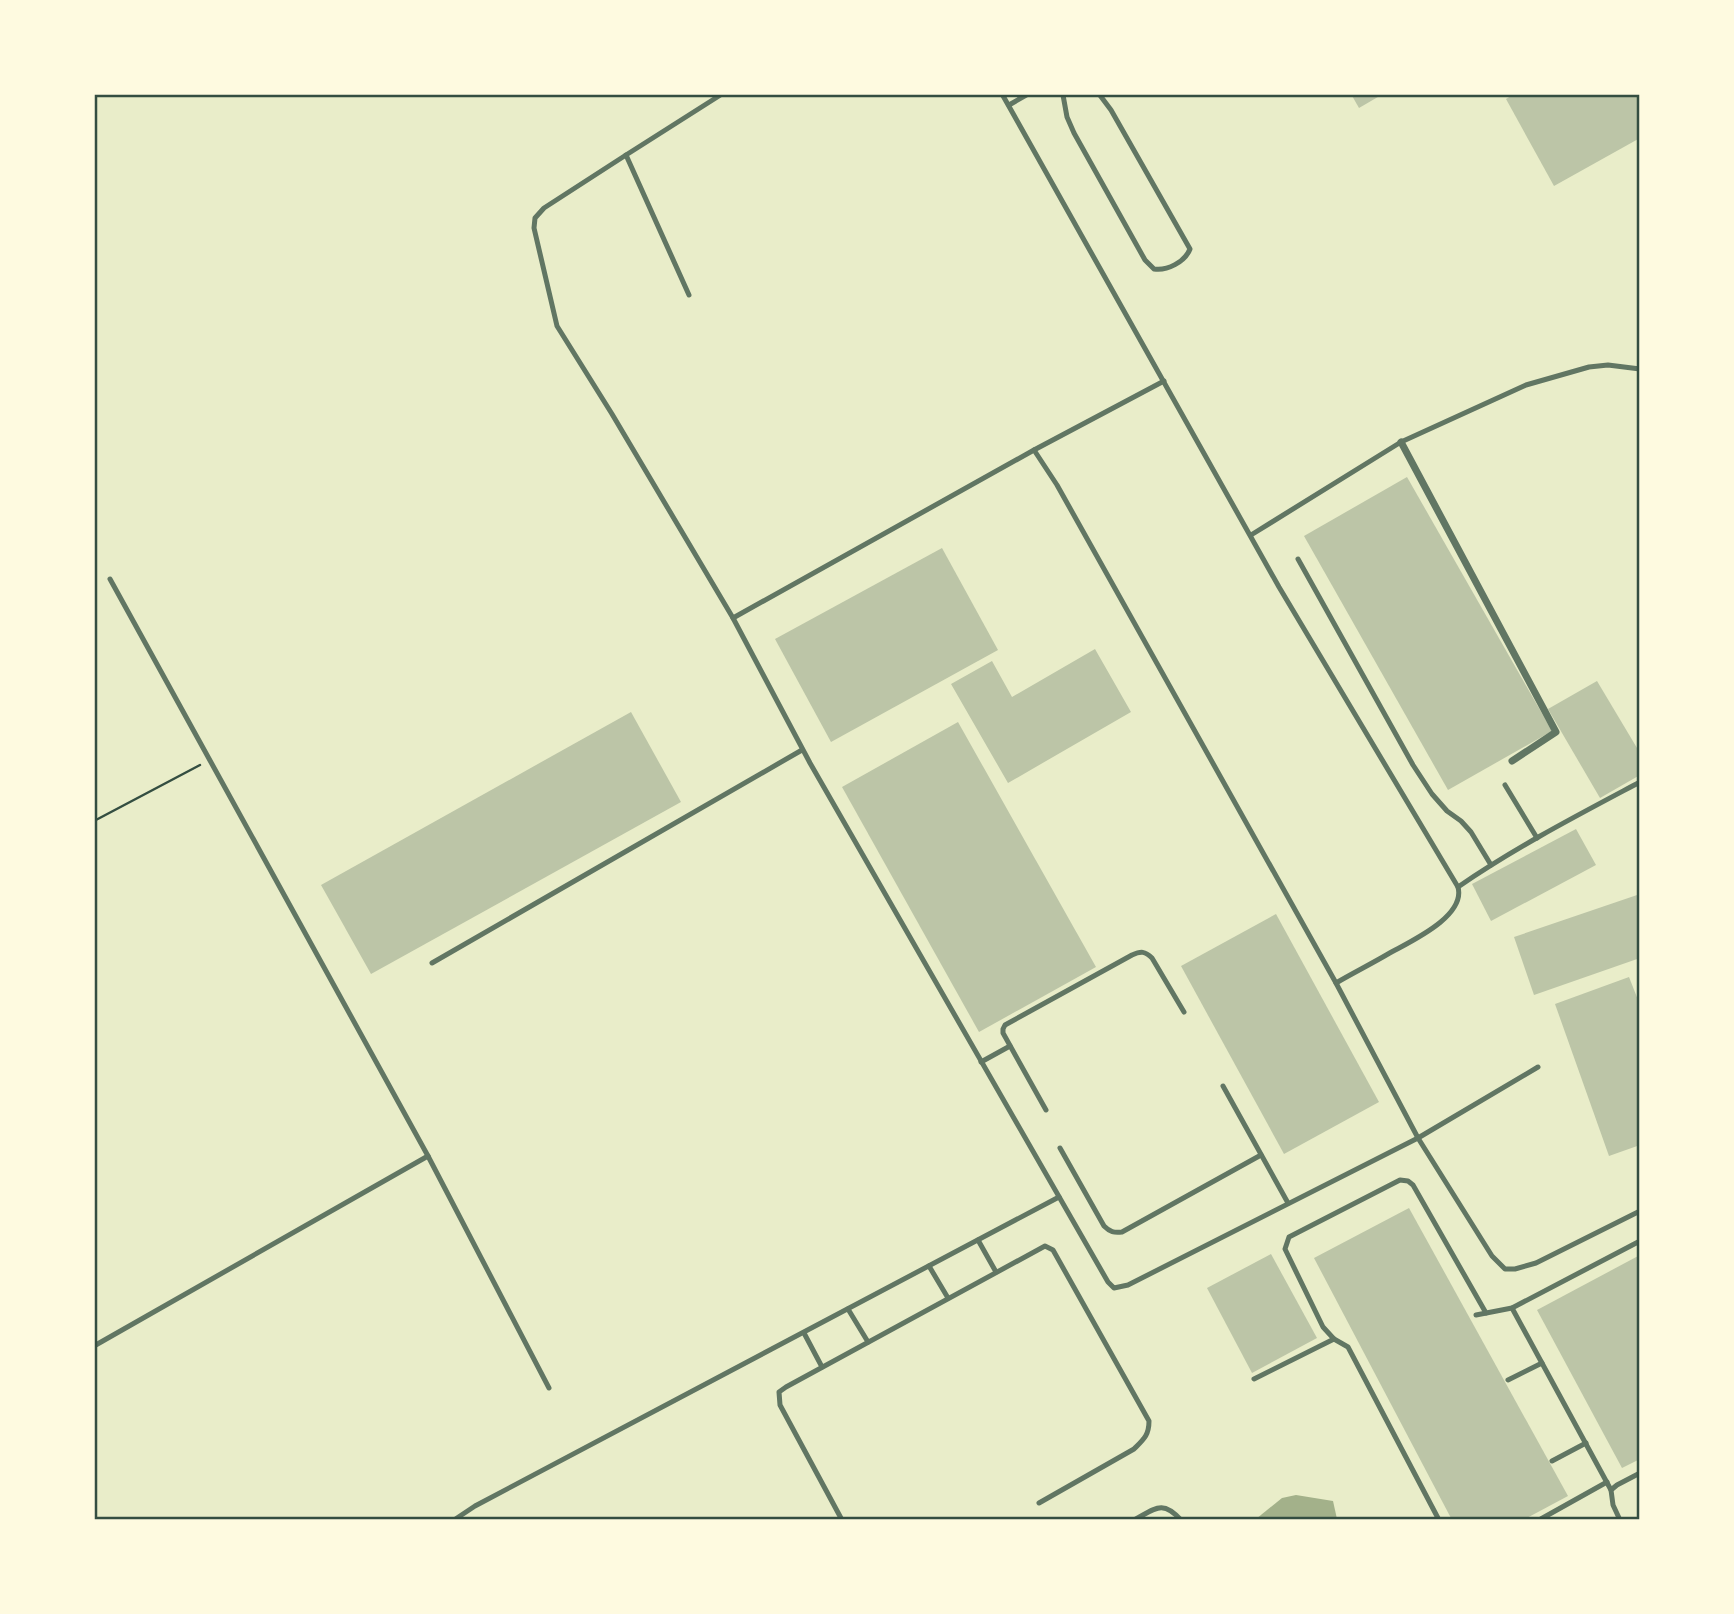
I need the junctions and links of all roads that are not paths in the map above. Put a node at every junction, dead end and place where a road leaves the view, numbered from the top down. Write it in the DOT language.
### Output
graph roads {
  1 [pos="722,94"];
  2 [pos="1002,94"];
  3 [pos="1028,94"];
  4 [pos="1099,94"];
  5 [pos="1062,95"];
  6 [pos="1072,95"];
  7 [pos="1009,105"];
  8 [pos="626,155"];
  9 [pos="689,295"];
  10 [pos="1640,369"];
  11 [pos="1164,381"];
  12 [pos="1401,442"];
  13 [pos="1034,450"];
  14 [pos="1251,535"];
  15 [pos="1298,559"];
  16 [pos="110,579"];
  17 [pos="733,618"];
  18 [pos="802,750"];
  19 [pos="1512,761"];
  20 [pos="1640,782"];
  21 [pos="1505,785"];
  22 [pos="1537,838"];
  23 [pos="1491,864"];
  24 [pos="1458,887"];
  25 [pos="432,963"];
  26 [pos="1336,983"];
  27 [pos="1184,1012"];
  28 [pos="1010,1046"];
  29 [pos="981,1062"];
  30 [pos="1538,1067"];
  31 [pos="1223,1086"];
  32 [pos="1046,1110"];
  33 [pos="1418,1138"];
  34 [pos="1060,1148"];
  35 [pos="1261,1154"];
  36 [pos="428,1156"];
  37 [pos="1059,1197"];
  38 [pos="1288,1203"];
  39 [pos="1640,1211"];
  40 [pos="978,1240"];
  41 [pos="1640,1241"];
  42 [pos="929,1266"];
  43 [pos="996,1272"];
  44 [pos="948,1298"];
  45 [pos="1512,1308"];
  46 [pos="848,1309"];
  47 [pos="1486,1313"];
  48 [pos="1476,1315"];
  49 [pos="804,1333"];
  50 [pos="1334,1339"];
  51 [pos="868,1342"];
  52 [pos="94,1346"];
  53 [pos="1542,1363"];
  54 [pos="822,1367"];
  55 [pos="1254,1379"];
  56 [pos="1508,1380"];
  57 [pos="549,1388"];
  58 [pos="1586,1443"];
  59 [pos="1552,1461"];
  60 [pos="1640,1473"];
  61 [pos="1607,1482"];
  62 [pos="1611,1490"];
  63 [pos="1039,1503"];
  64 [pos="454,1520"];
  65 [pos="842,1520"];
  66 [pos="1134,1520"];
  67 [pos="1181,1520"];
  68 [pos="1439,1520"];
  69 [pos="1539,1520"];
  70 [pos="1620,1520"];
  1 -- 8 [label="lane"];
  2 -- 7 [label="lane"];
  3 -- 7 [label="lane"];
  4 -- 5 [label="lane"];
  5 -- 6 [label="lane"];
  7 -- 11 [label="lane"];
  8 -- 9 [label="lane"];
  8 -- 17 [label="lane"];
  10 -- 12 [label="lane"];
  11 -- 13 [label="lane"];
  11 -- 14 [label="lane"];
  12 -- 14 [label="lane"];
  12 -- 19 [label="street"];
  13 -- 17 [label="lane"];
  13 -- 26 [label="lane"];
  14 -- 24 [label="lane"];
  15 -- 23 [label="lane"];
  16 -- 36 [label="lane"];
  17 -- 18 [label="lane"];
  18 -- 25 [label="lane"];
  18 -- 29 [label="lane"];
  20 -- 22 [label="lane"];
  21 -- 22 [label="lane"];
  22 -- 23 [label="lane"];
  23 -- 24 [label="lane"];
  24 -- 26 [label="lane"];
  26 -- 33 [label="lane"];
  27 -- 28 [label="lane"];
  28 -- 29 [label="lane"];
  28 -- 32 [label="lane"];
  29 -- 37 [label="lane"];
  30 -- 33 [label="lane"];
  31 -- 35 [label="lane"];
  33 -- 38 [label="lane"];
  33 -- 39 [label="lane"];
  34 -- 35 [label="lane"];
  35 -- 38 [label="lane"];
  36 -- 52 [label="lane"];
  36 -- 57 [label="lane"];
  37 -- 38 [label="lane"];
  37 -- 40 [label="lane"];
  40 -- 42 [label="lane"];
  40 -- 43 [label="lane"];
  41 -- 45 [label="lane"];
  42 -- 44 [label="lane"];
  42 -- 46 [label="lane"];
  43 -- 44 [label="lane"];
  43 -- 63 [label="lane"];
  44 -- 51 [label="lane"];
  45 -- 47 [label="lane"];
  45 -- 53 [label="lane"];
  46 -- 49 [label="lane"];
  46 -- 51 [label="lane"];
  47 -- 48 [label="lane"];
  47 -- 50 [label="lane"];
  49 -- 54 [label="lane"];
  49 -- 64 [label="lane"];
  50 -- 55 [label="lane"];
  50 -- 68 [label="lane"];
  51 -- 54 [label="lane"];
  53 -- 56 [label="lane"];
  53 -- 58 [label="lane"];
  54 -- 65 [label="lane"];
  58 -- 59 [label="lane"];
  58 -- 61 [label="lane"];
  60 -- 62 [label="lane"];
  61 -- 62 [label="lane"];
  61 -- 69 [label="lane"];
  62 -- 70 [label="lane"];
  66 -- 67 [label="lane"];
}
